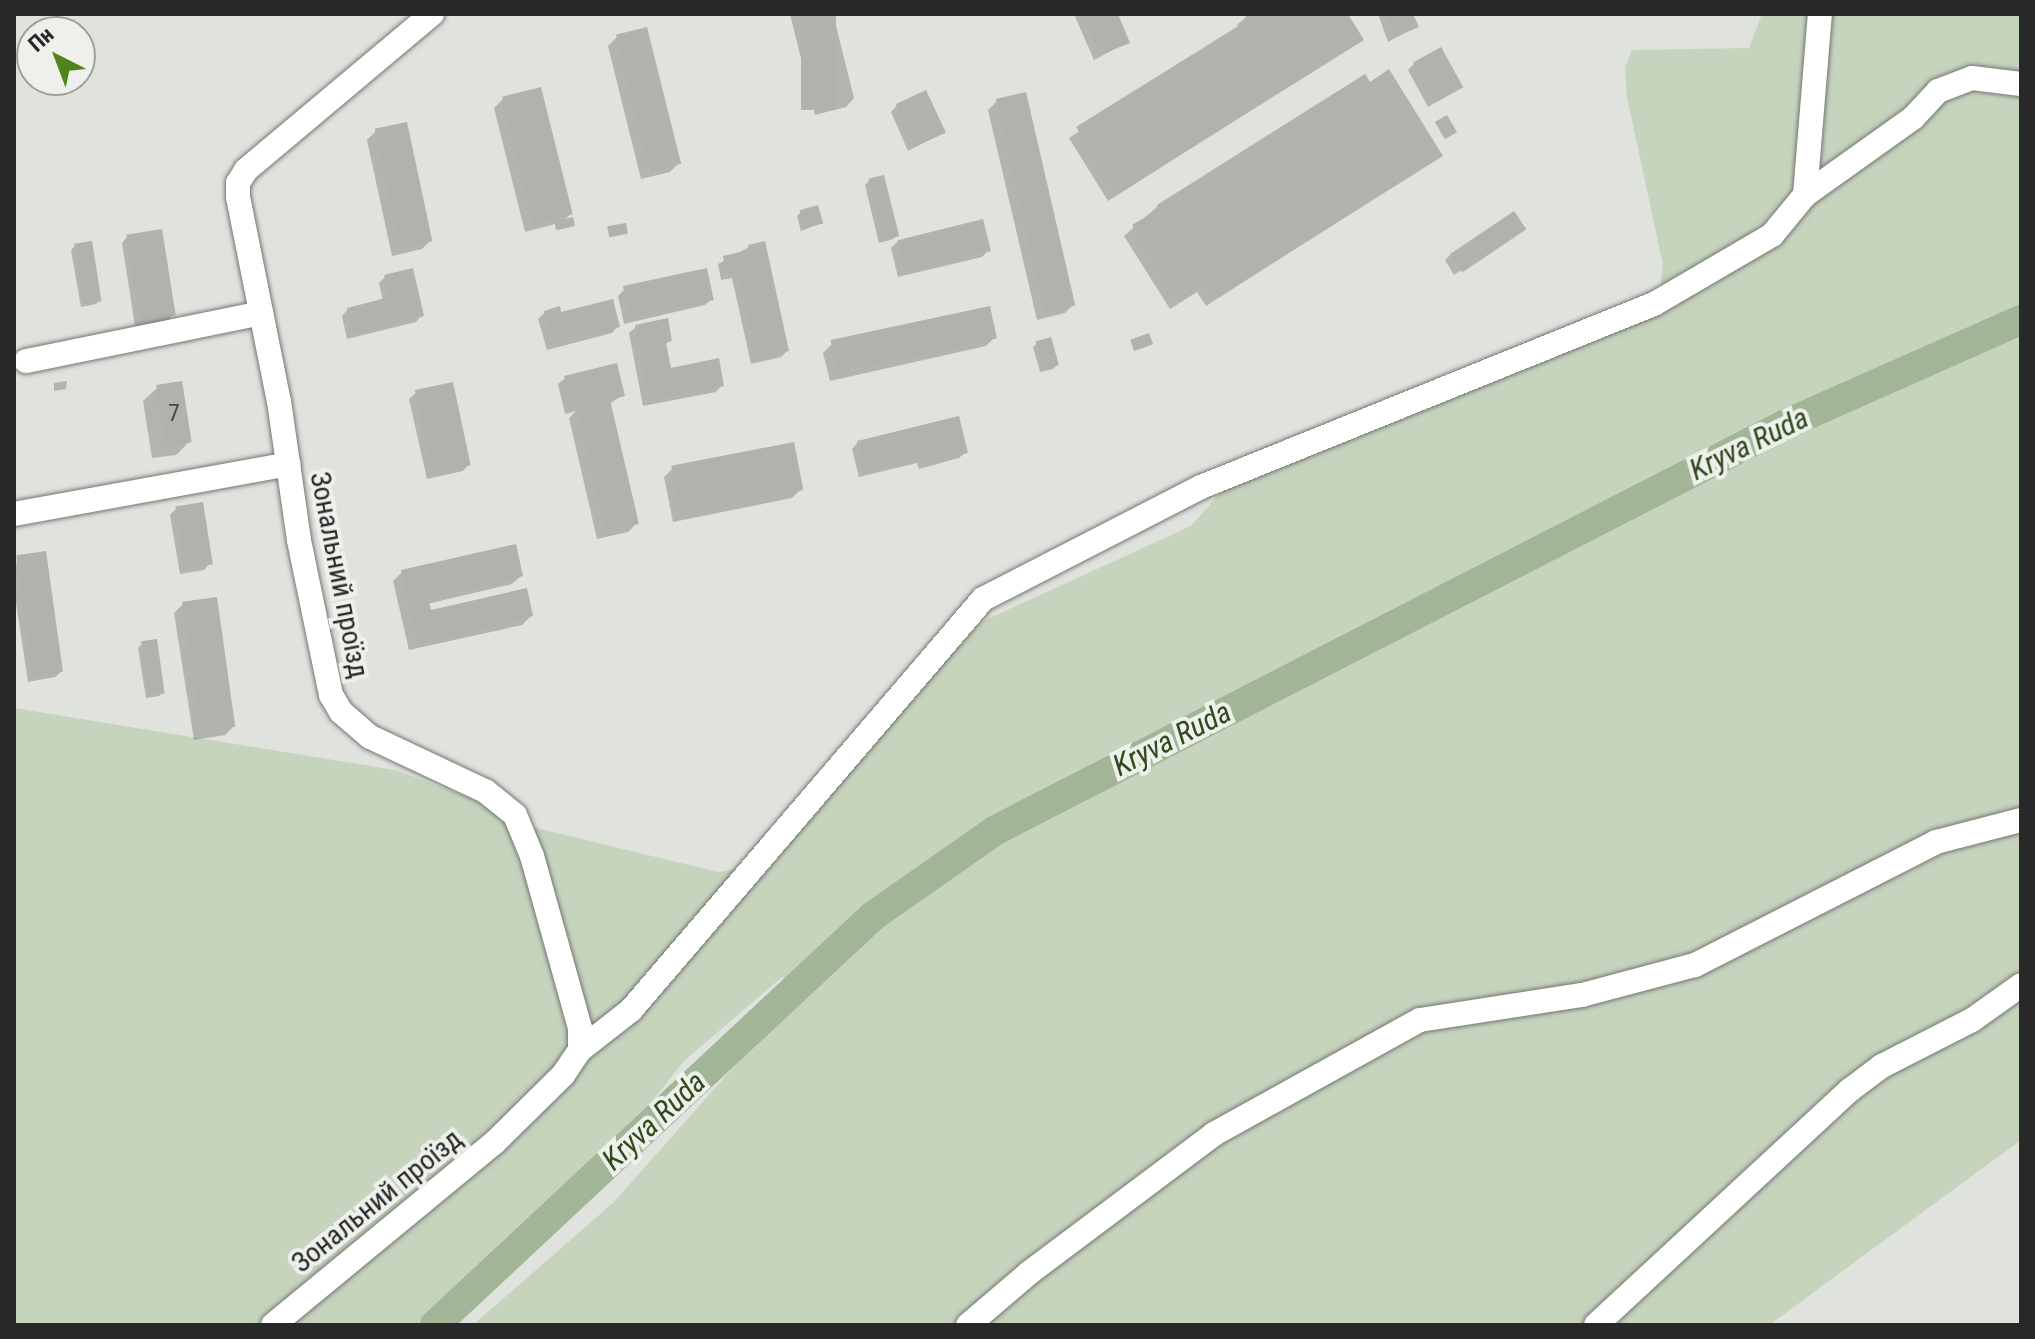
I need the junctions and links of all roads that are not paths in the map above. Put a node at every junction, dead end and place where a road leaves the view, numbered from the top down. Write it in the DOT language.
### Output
graph roads {
  1 [pos="432,14"];
  2 [pos="1820,14"];
  3 [pos="2021,84"];
  4 [pos="1805,195"];
  5 [pos="261,313"];
  6 [pos="26,361"];
  7 [pos="288,464"];
  8 [pos="16,513"];
  9 [pos="2021,820"];
  10 [pos="2021,985"];
  11 [pos="580,1050"];
  12 [pos="273,1325"];
  13 [pos="968,1325"];
  14 [pos="1596,1325"];
  1 -- 5 [label="street, Зональний проїзд"];
  2 -- 4 [label="street"];
  3 -- 4 [label="street"];
  4 -- 11 [label="street"];
  5 -- 6 [label="street"];
  5 -- 7 [label="street, Зональний проїзд"];
  7 -- 8 [label="street"];
  7 -- 11 [label="street, Зональний проїзд"];
  9 -- 13 [label="street"];
  10 -- 14 [label="street"];
  11 -- 12 [label="street, Зональний проїзд"];
}
